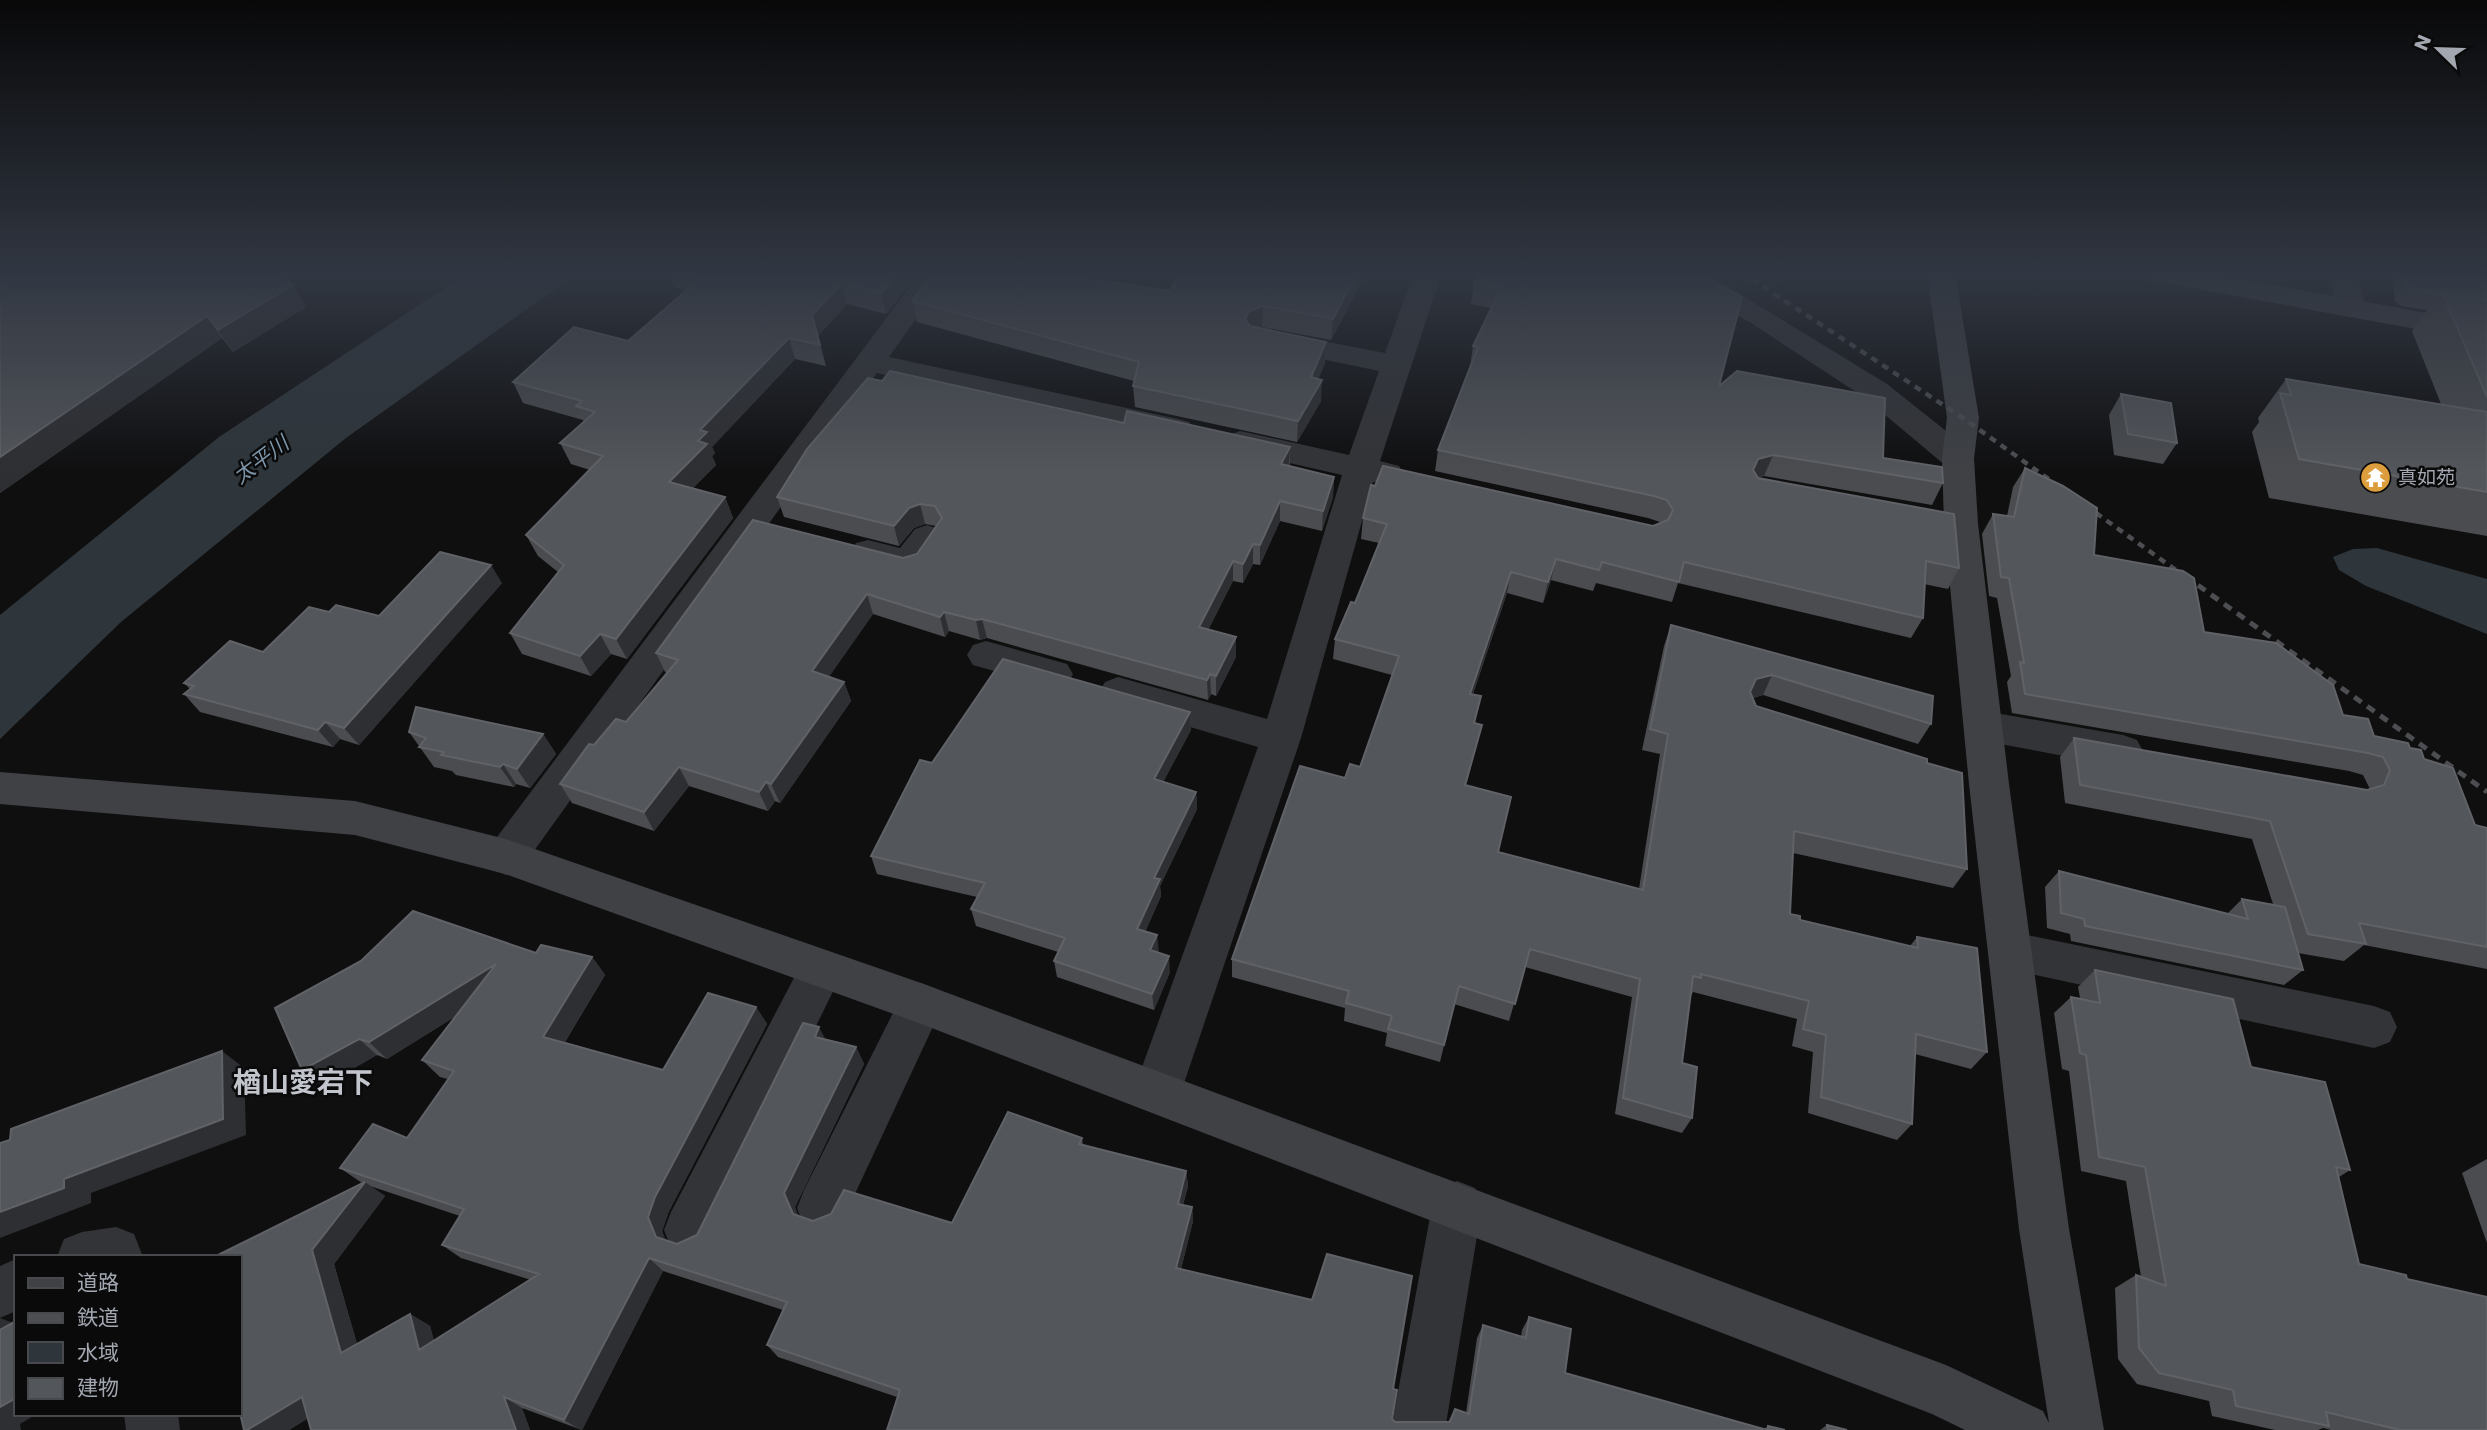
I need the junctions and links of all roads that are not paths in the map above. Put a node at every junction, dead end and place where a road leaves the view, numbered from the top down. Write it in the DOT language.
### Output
graph roads {
  1 [pos="886,339"];
  2 [pos="1262,339"];
  3 [pos="1405,339"];
  4 [pos="1795,339"];
  5 [pos="1951,339"];
  6 [pos="869,362"];
  7 [pos="1396,365"];
  8 [pos="1958,458"];
  9 [pos="1362,468"];
  10 [pos="1416,480"];
  11 [pos="751,523"];
  12 [pos="790,533"];
  13 [pos="927,537"];
  14 [pos="843,546"];
  15 [pos="986,655"];
  16 [pos="1984,726"];
  17 [pos="1281,738"];
  18 [pos="2159,757"];
  19 [pos="1949,772"];
  20 [pos="1989,784"];
  21 [pos="0,788"];
  22 [pos="506,857"];
  23 [pos="2012,951"];
  24 [pos="822,969"];
  25 [pos="921,1003"];
  26 [pos="2374,1027"];
  27 [pos="1157,1092"];
  28 [pos="1457,1206"];
  29 [pos="822,1208"];
  30 [pos="689,1230"];
  31 [pos="96,1255"];
  32 [pos="117,1255"];
  33 [pos="1418,1430"];
  34 [pos="2024,1430"];
  35 [pos="2077,1430"];
  1 -- 6 [label="street"];
  2 -- 7 [label="street"];
  3 -- 7 [label="street"];
  4 -- 8 [label="street"];
  5 -- 8 [label="street"];
  6 -- 9 [label="street"];
  6 -- 11 [label="street"];
  7 -- 9 [label="street"];
  8 -- 16 [label="street"];
  9 -- 10 [label="street"];
  9 -- 17 [label="street"];
  11 -- 12 [label="street"];
  11 -- 22 [label="street"];
  13 -- 14 [label="street"];
  15 -- 17 [label="street"];
  16 -- 18 [label="street"];
  16 -- 20 [label="street"];
  17 -- 27 [label="street"];
  19 -- 20 [label="street"];
  20 -- 23 [label="street"];
  21 -- 22 [label="street"];
  22 -- 24 [label="street"];
  23 -- 26 [label="street"];
  23 -- 35 [label="street"];
  24 -- 25 [label="street"];
  24 -- 30 [label="street"];
  25 -- 27 [label="street"];
  25 -- 29 [label="street"];
  27 -- 28 [label="street"];
  28 -- 33 [label="street"];
  28 -- 34 [label="street"];
  31 -- 32 [label="street"];
}
